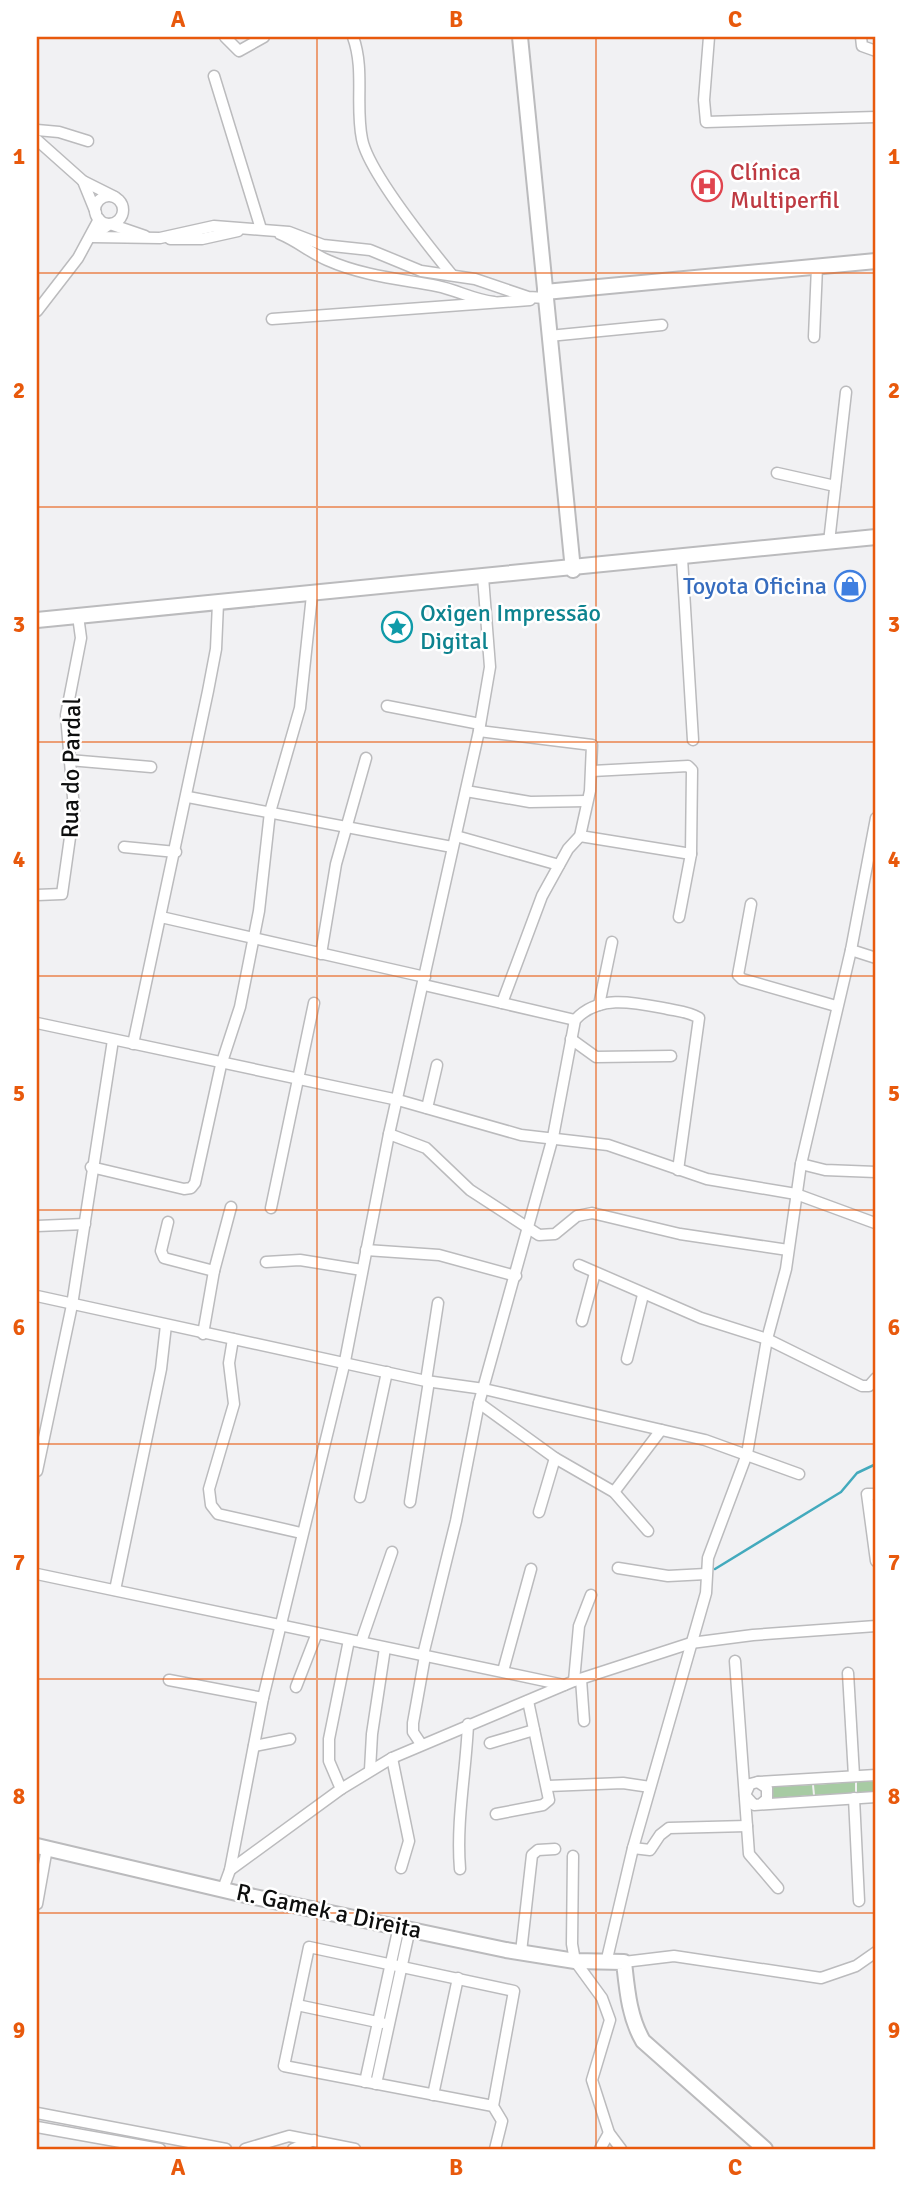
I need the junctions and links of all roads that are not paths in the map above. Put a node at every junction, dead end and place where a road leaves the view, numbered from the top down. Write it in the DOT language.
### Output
graph roads {
  1 [pos="225,37"];
  2 [pos="264,37"];
  3 [pos="353,37"];
  4 [pos="520,37"];
  5 [pos="709,37"];
  6 [pos="860,37"];
  7 [pos="876,51"];
  8 [pos="214,76"];
  9 [pos="876,117"];
  10 [pos="37,130"];
  11 [pos="37,140"];
  12 [pos="88,141"];
  13 [pos="83,181"];
  14 [pos="115,197"];
  15 [pos="97,216"];
  16 [pos="110,223"];
  17 [pos="261,229"];
  18 [pos="92,236"];
  19 [pos="160,238"];
  20 [pos="876,261"];
  21 [pos="817,267"];
  22 [pos="452,275"];
  23 [pos="545,295"];
  24 [pos="494,303"];
  25 [pos="37,311"];
  26 [pos="272,318"];
  27 [pos="662,325"];
  28 [pos="550,336"];
  29 [pos="814,337"];
  30 [pos="845,392"];
  31 [pos="777,473"];
  32 [pos="835,486"];
  33 [pos="876,537"];
  34 [pos="829,542"];
  35 [pos="682,558"];
  36 [pos="573,570"];
  37 [pos="483,577"];
  38 [pos="312,595"];
  39 [pos="218,604"];
  40 [pos="78,616"];
  41 [pos="37,620"];
  42 [pos="387,706"];
  43 [pos="480,728"];
  44 [pos="693,740"];
  45 [pos="366,758"];
  46 [pos="69,761"];
  47 [pos="151,767"];
  48 [pos="592,771"];
  49 [pos="466,791"];
  50 [pos="188,797"];
  51 [pos="587,802"];
  52 [pos="270,812"];
  53 [pos="876,823"];
  54 [pos="345,827"];
  55 [pos="456,836"];
  56 [pos="580,836"];
  57 [pos="124,847"];
  58 [pos="452,847"];
  59 [pos="176,852"];
  60 [pos="691,854"];
  61 [pos="559,865"];
  62 [pos="37,895"];
  63 [pos="751,904"];
  64 [pos="161,917"];
  65 [pos="679,917"];
  66 [pos="254,937"];
  67 [pos="612,942"];
  68 [pos="852,950"];
  69 [pos="321,954"];
  70 [pos="876,958"];
  71 [pos="425,981"];
  72 [pos="314,1003"];
  73 [pos="502,1003"];
  74 [pos="599,1005"];
  75 [pos="836,1006"];
  76 [pos="575,1020"];
  77 [pos="37,1023"];
  78 [pos="571,1039"];
  79 [pos="113,1040"];
  80 [pos="133,1044"];
  81 [pos="671,1056"];
  82 [pos="221,1065"];
  83 [pos="437,1065"];
  84 [pos="297,1080"];
  85 [pos="398,1100"];
  86 [pos="428,1108"];
  87 [pos="389,1134"];
  88 [pos="553,1137"];
  89 [pos="802,1164"];
  90 [pos="91,1167"];
  91 [pos="678,1170"];
  92 [pos="876,1172"];
  93 [pos="796,1194"];
  94 [pos="231,1207"];
  95 [pos="271,1208"];
  96 [pos="169,1222"];
  97 [pos="874,1223"];
  98 [pos="85,1224"];
  99 [pos="37,1226"];
  100 [pos="528,1227"];
  101 [pos="366,1250"];
  102 [pos="789,1250"];
  103 [pos="266,1262"];
  104 [pos="579,1265"];
  105 [pos="362,1270"];
  106 [pos="214,1271"];
  107 [pos="595,1273"];
  108 [pos="516,1276"];
  109 [pos="37,1296"];
  110 [pos="643,1296"];
  111 [pos="438,1303"];
  112 [pos="72,1305"];
  113 [pos="582,1321"];
  114 [pos="166,1325"];
  115 [pos="203,1334"];
  116 [pos="233,1339"];
  117 [pos="767,1339"];
  118 [pos="627,1359"];
  119 [pos="345,1361"];
  120 [pos="387,1372"];
  121 [pos="876,1378"];
  122 [pos="427,1381"];
  123 [pos="484,1389"];
  124 [pos="479,1403"];
  125 [pos="661,1430"];
  126 [pos="747,1454"];
  127 [pos="555,1458"];
  128 [pos="37,1471"];
  129 [pos="799,1474"];
  130 [pos="614,1492"];
  131 [pos="876,1494"];
  132 [pos="360,1497"];
  133 [pos="410,1502"];
  134 [pos="539,1512"];
  135 [pos="649,1531"];
  136 [pos="301,1533"];
  137 [pos="392,1552"];
  138 [pos="876,1561"];
  139 [pos="618,1567"];
  140 [pos="531,1569"];
  141 [pos="37,1574"];
  142 [pos="706,1574"];
  143 [pos="115,1590"];
  144 [pos="591,1595"];
  145 [pos="279,1625"];
  146 [pos="876,1626"];
  147 [pos="317,1633"];
  148 [pos="349,1640"];
  149 [pos="361,1642"];
  150 [pos="691,1643"];
  151 [pos="385,1647"];
  152 [pos="424,1656"];
  153 [pos="735,1661"];
  154 [pos="503,1671"];
  155 [pos="848,1673"];
  156 [pos="169,1680"];
  157 [pos="573,1682"];
  158 [pos="296,1687"];
  159 [pos="263,1698"];
  160 [pos="528,1702"];
  161 [pos="584,1721"];
  162 [pos="468,1724"];
  163 [pos="534,1730"];
  164 [pos="290,1739"];
  165 [pos="490,1743"];
  166 [pos="421,1744"];
  167 [pos="254,1746"];
  168 [pos="392,1758"];
  169 [pos="370,1770"];
  170 [pos="744,1773"];
  171 [pos="876,1775"];
  172 [pos="854,1776"];
  173 [pos="756,1782"];
  174 [pos="548,1786"];
  175 [pos="650,1787"];
  176 [pos="341,1789"];
  177 [pos="745,1795"];
  178 [pos="876,1797"];
  179 [pos="854,1798"];
  180 [pos="759,1805"];
  181 [pos="496,1815"];
  182 [pos="747,1820"];
  183 [pos="42,1847"];
  184 [pos="633,1848"];
  185 [pos="555,1849"];
  186 [pos="573,1856"];
  187 [pos="401,1868"];
  188 [pos="460,1869"];
  189 [pos="230,1870"];
  190 [pos="778,1888"];
  191 [pos="223,1889"];
  192 [pos="859,1901"];
  193 [pos="37,1904"];
  194 [pos="404,1927"];
  195 [pos="521,1952"];
  196 [pos="876,1952"];
  197 [pos="575,1961"];
  198 [pos="624,1962"];
  199 [pos="390,1963"];
  200 [pos="606,1963"];
  201 [pos="402,1966"];
  202 [pos="458,1978"];
  203 [pos="297,2005"];
  204 [pos="377,2022"];
  205 [pos="389,2025"];
  206 [pos="371,2083"];
  207 [pos="433,2095"];
  208 [pos="494,2106"];
  209 [pos="37,2113"];
  210 [pos="50,2116"];
  211 [pos="101,2126"];
  212 [pos="42,2128"];
  213 [pos="609,2133"];
  214 [pos="99,2137"];
  215 [pos="37,2139"];
  216 [pos="314,2140"];
  217 [pos="164,2146"];
  218 [pos="96,2149"];
  219 [pos="226,2149"];
  220 [pos="245,2149"];
  221 [pos="293,2149"];
  222 [pos="355,2149"];
  223 [pos="495,2149"];
  224 [pos="600,2149"];
  225 [pos="621,2149"];
  226 [pos="765,2149"];
  1 -- 2 [label="street"];
  3 -- 22 [label="street"];
  4 -- 23 [label="main road"];
  5 -- 9 [label="street"];
  6 -- 7 [label="street"];
  8 -- 17 [label="street"];
  10 -- 12 [label="street"];
  11 -- 13 [label="street"];
  13 -- 14 [label="street"];
  13 -- 15 [label="street"];
  14 -- 15 [label="street"];
  14 -- 16 [label="street"];
  15 -- 16 [label="street"];
  15 -- 18 [label="street"];
  16 -- 18 [label="street"];
  16 -- 19 [label="street"];
  17 -- 19 [label="street"];
  17 -- 22 [label="street"];
  17 -- 24 [label="street"];
  18 -- 19 [label="street"];
  18 -- 25 [label="street"];
  20 -- 21 [label="main road"];
  21 -- 23 [label="main road"];
  21 -- 29 [label="street"];
  22 -- 23 [label="street"];
  23 -- 24 [label="street"];
  23 -- 28 [label="main road"];
  24 -- 26 [label="street"];
  27 -- 28 [label="street"];
  28 -- 36 [label="main road"];
  30 -- 32 [label="street"];
  31 -- 32 [label="street"];
  32 -- 34 [label="street"];
  33 -- 34 [label="main road"];
  34 -- 35 [label="main road"];
  35 -- 36 [label="main road"];
  35 -- 44 [label="street"];
  36 -- 37 [label="main road"];
  37 -- 38 [label="main road"];
  37 -- 43 [label="street"];
  38 -- 39 [label="main road"];
  38 -- 52 [label="street"];
  39 -- 40 [label="main road"];
  39 -- 50 [label="street"];
  40 -- 41 [label="main road"];
  40 -- 46 [label="street, Rua do Pardal"];
  42 -- 43 [label="street"];
  43 -- 48 [label="street"];
  43 -- 49 [label="street"];
  45 -- 54 [label="street"];
  46 -- 47 [label="street"];
  46 -- 62 [label="street, Rua do Pardal"];
  48 -- 51 [label="street"];
  48 -- 60 [label="street"];
  49 -- 51 [label="street"];
  49 -- 55 [label="street"];
  50 -- 52 [label="street"];
  50 -- 59 [label="street"];
  51 -- 56 [label="street"];
  52 -- 54 [label="street"];
  52 -- 66 [label="street"];
  53 -- 68 [label="street"];
  54 -- 58 [label="street"];
  54 -- 69 [label="street"];
  55 -- 58 [label="street"];
  55 -- 61 [label="street"];
  56 -- 60 [label="street"];
  56 -- 61 [label="street"];
  57 -- 59 [label="street"];
  58 -- 71 [label="street"];
  59 -- 64 [label="street"];
  60 -- 65 [label="street"];
  61 -- 73 [label="street"];
  63 -- 75 [label="street"];
  64 -- 66 [label="street"];
  64 -- 80 [label="street"];
  66 -- 69 [label="street"];
  66 -- 82 [label="street"];
  67 -- 74 [label="street"];
  68 -- 70 [label="street"];
  68 -- 75 [label="street"];
  69 -- 71 [label="street"];
  71 -- 73 [label="street"];
  71 -- 85 [label="street"];
  72 -- 84 [label="street"];
  73 -- 76 [label="street"];
  74 -- 76 [label="street"];
  74 -- 91 [label="street"];
  75 -- 89 [label="street"];
  76 -- 78 [label="street"];
  77 -- 79 [label="street"];
  78 -- 81 [label="street"];
  78 -- 88 [label="street"];
  79 -- 80 [label="street"];
  79 -- 90 [label="street"];
  80 -- 82 [label="street"];
  82 -- 84 [label="street"];
  82 -- 90 [label="street"];
  83 -- 86 [label="street"];
  84 -- 85 [label="street"];
  84 -- 95 [label="street"];
  85 -- 86 [label="street"];
  85 -- 87 [label="street"];
  86 -- 88 [label="street"];
  87 -- 100 [label="street"];
  87 -- 101 [label="street"];
  88 -- 91 [label="street"];
  88 -- 100 [label="street"];
  89 -- 92 [label="street"];
  89 -- 93 [label="street"];
  90 -- 98 [label="street"];
  91 -- 93 [label="street"];
  93 -- 97 [label="street"];
  93 -- 102 [label="street"];
  94 -- 106 [label="street"];
  96 -- 106 [label="street"];
  98 -- 99 [label="street"];
  98 -- 112 [label="street"];
  100 -- 102 [label="street"];
  100 -- 108 [label="street"];
  101 -- 105 [label="street"];
  101 -- 108 [label="street"];
  102 -- 117 [label="street"];
  103 -- 105 [label="street"];
  104 -- 107 [label="street"];
  105 -- 119 [label="street"];
  106 -- 115 [label="street"];
  107 -- 110 [label="street"];
  107 -- 113 [label="street"];
  108 -- 123 [label="street"];
  109 -- 112 [label="street"];
  110 -- 117 [label="street"];
  110 -- 118 [label="street"];
  111 -- 122 [label="street"];
  112 -- 114 [label="street"];
  112 -- 128 [label="street"];
  114 -- 115 [label="street"];
  114 -- 143 [label="street"];
  115 -- 116 [label="street"];
  116 -- 119 [label="street"];
  116 -- 136 [label="street"];
  117 -- 121 [label="street"];
  117 -- 126 [label="street"];
  119 -- 120 [label="street"];
  119 -- 136 [label="street"];
  120 -- 122 [label="street"];
  120 -- 132 [label="street"];
  122 -- 123 [label="street"];
  122 -- 133 [label="street"];
  123 -- 124 [label="street"];
  123 -- 125 [label="street"];
  124 -- 127 [label="street"];
  124 -- 152 [label="street"];
  125 -- 126 [label="street"];
  125 -- 130 [label="street"];
  126 -- 129 [label="street"];
  126 -- 142 [label="street"];
  127 -- 130 [label="street"];
  127 -- 134 [label="street"];
  130 -- 135 [label="street"];
  131 -- 138 [label="street"];
  136 -- 145 [label="street"];
  137 -- 149 [label="street"];
  139 -- 142 [label="street"];
  140 -- 154 [label="street"];
  141 -- 143 [label="street"];
  142 -- 150 [label="street"];
  143 -- 145 [label="street"];
  144 -- 157 [label="street"];
  145 -- 147 [label="street"];
  145 -- 159 [label="street"];
  146 -- 150 [label="street"];
  147 -- 148 [label="street"];
  147 -- 158 [label="street"];
  148 -- 149 [label="street"];
  148 -- 176 [label="street"];
  149 -- 151 [label="street"];
  150 -- 157 [label="street"];
  150 -- 175 [label="street"];
  151 -- 152 [label="street"];
  151 -- 169 [label="street"];
  152 -- 154 [label="street"];
  152 -- 166 [label="street"];
  153 -- 170 [label="street"];
  154 -- 157 [label="street"];
  155 -- 172 [label="street"];
  156 -- 159 [label="street"];
  157 -- 160 [label="street"];
  157 -- 161 [label="street"];
  159 -- 167 [label="street"];
  160 -- 162 [label="street"];
  160 -- 163 [label="street"];
  162 -- 166 [label="street"];
  162 -- 188 [label="street"];
  163 -- 165 [label="street"];
  163 -- 174 [label="street"];
  164 -- 167 [label="street"];
  166 -- 168 [label="street"];
  167 -- 189 [label="street"];
  168 -- 169 [label="street"];
  168 -- 187 [label="street"];
  169 -- 176 [label="street"];
  170 -- 173 [label="street"];
  170 -- 177 [label="street"];
  171 -- 172 [label="street"];
  172 -- 173 [label="street"];
  173 -- 177 [label="street"];
  173 -- 180 [label="street"];
  174 -- 175 [label="street"];
  174 -- 181 [label="street"];
  175 -- 184 [label="street"];
  176 -- 189 [label="street"];
  177 -- 180 [label="street"];
  177 -- 182 [label="street"];
  178 -- 179 [label="street"];
  179 -- 180 [label="street"];
  179 -- 192 [label="street"];
  180 -- 182 [label="street"];
  182 -- 184 [label="street"];
  182 -- 190 [label="street"];
  183 -- 191 [label="main road, R. Gamek a Direita"];
  183 -- 193 [label="street"];
  184 -- 200 [label="street"];
  185 -- 195 [label="street"];
  186 -- 197 [label="street"];
  189 -- 191 [label="street"];
  191 -- 194 [label="main road, R. Gamek a Direita"];
  194 -- 195 [label="main road, R. Gamek a Direita"];
  194 -- 199 [label="street"];
  194 -- 201 [label="street"];
  195 -- 197 [label="main road, R. Gamek a Direita"];
  196 -- 198 [label="street"];
  197 -- 200 [label="main road, R. Gamek a Direita"];
  197 -- 213 [label="street"];
  198 -- 200 [label="main road, R. Gamek a Direita"];
  198 -- 226 [label="main road"];
  199 -- 201 [label="street"];
  199 -- 203 [label="street"];
  199 -- 204 [label="street"];
  201 -- 202 [label="street"];
  201 -- 205 [label="street"];
  202 -- 207 [label="street"];
  202 -- 208 [label="street"];
  203 -- 204 [label="street"];
  203 -- 206 [label="street"];
  204 -- 205 [label="street"];
  204 -- 206 [label="street"];
  205 -- 206 [label="street"];
  206 -- 207 [label="street"];
  207 -- 208 [label="street"];
  208 -- 223 [label="street"];
  209 -- 210 [label="street"];
  210 -- 211 [label="street"];
  210 -- 212 [label="street"];
  211 -- 214 [label="street"];
  211 -- 217 [label="street"];
  212 -- 214 [label="street"];
  212 -- 215 [label="street"];
  213 -- 224 [label="street"];
  213 -- 225 [label="street"];
  214 -- 217 [label="street"];
  214 -- 218 [label="street"];
  216 -- 220 [label="street"];
  216 -- 221 [label="street"];
  216 -- 222 [label="street"];
  217 -- 219 [label="street"];
}
